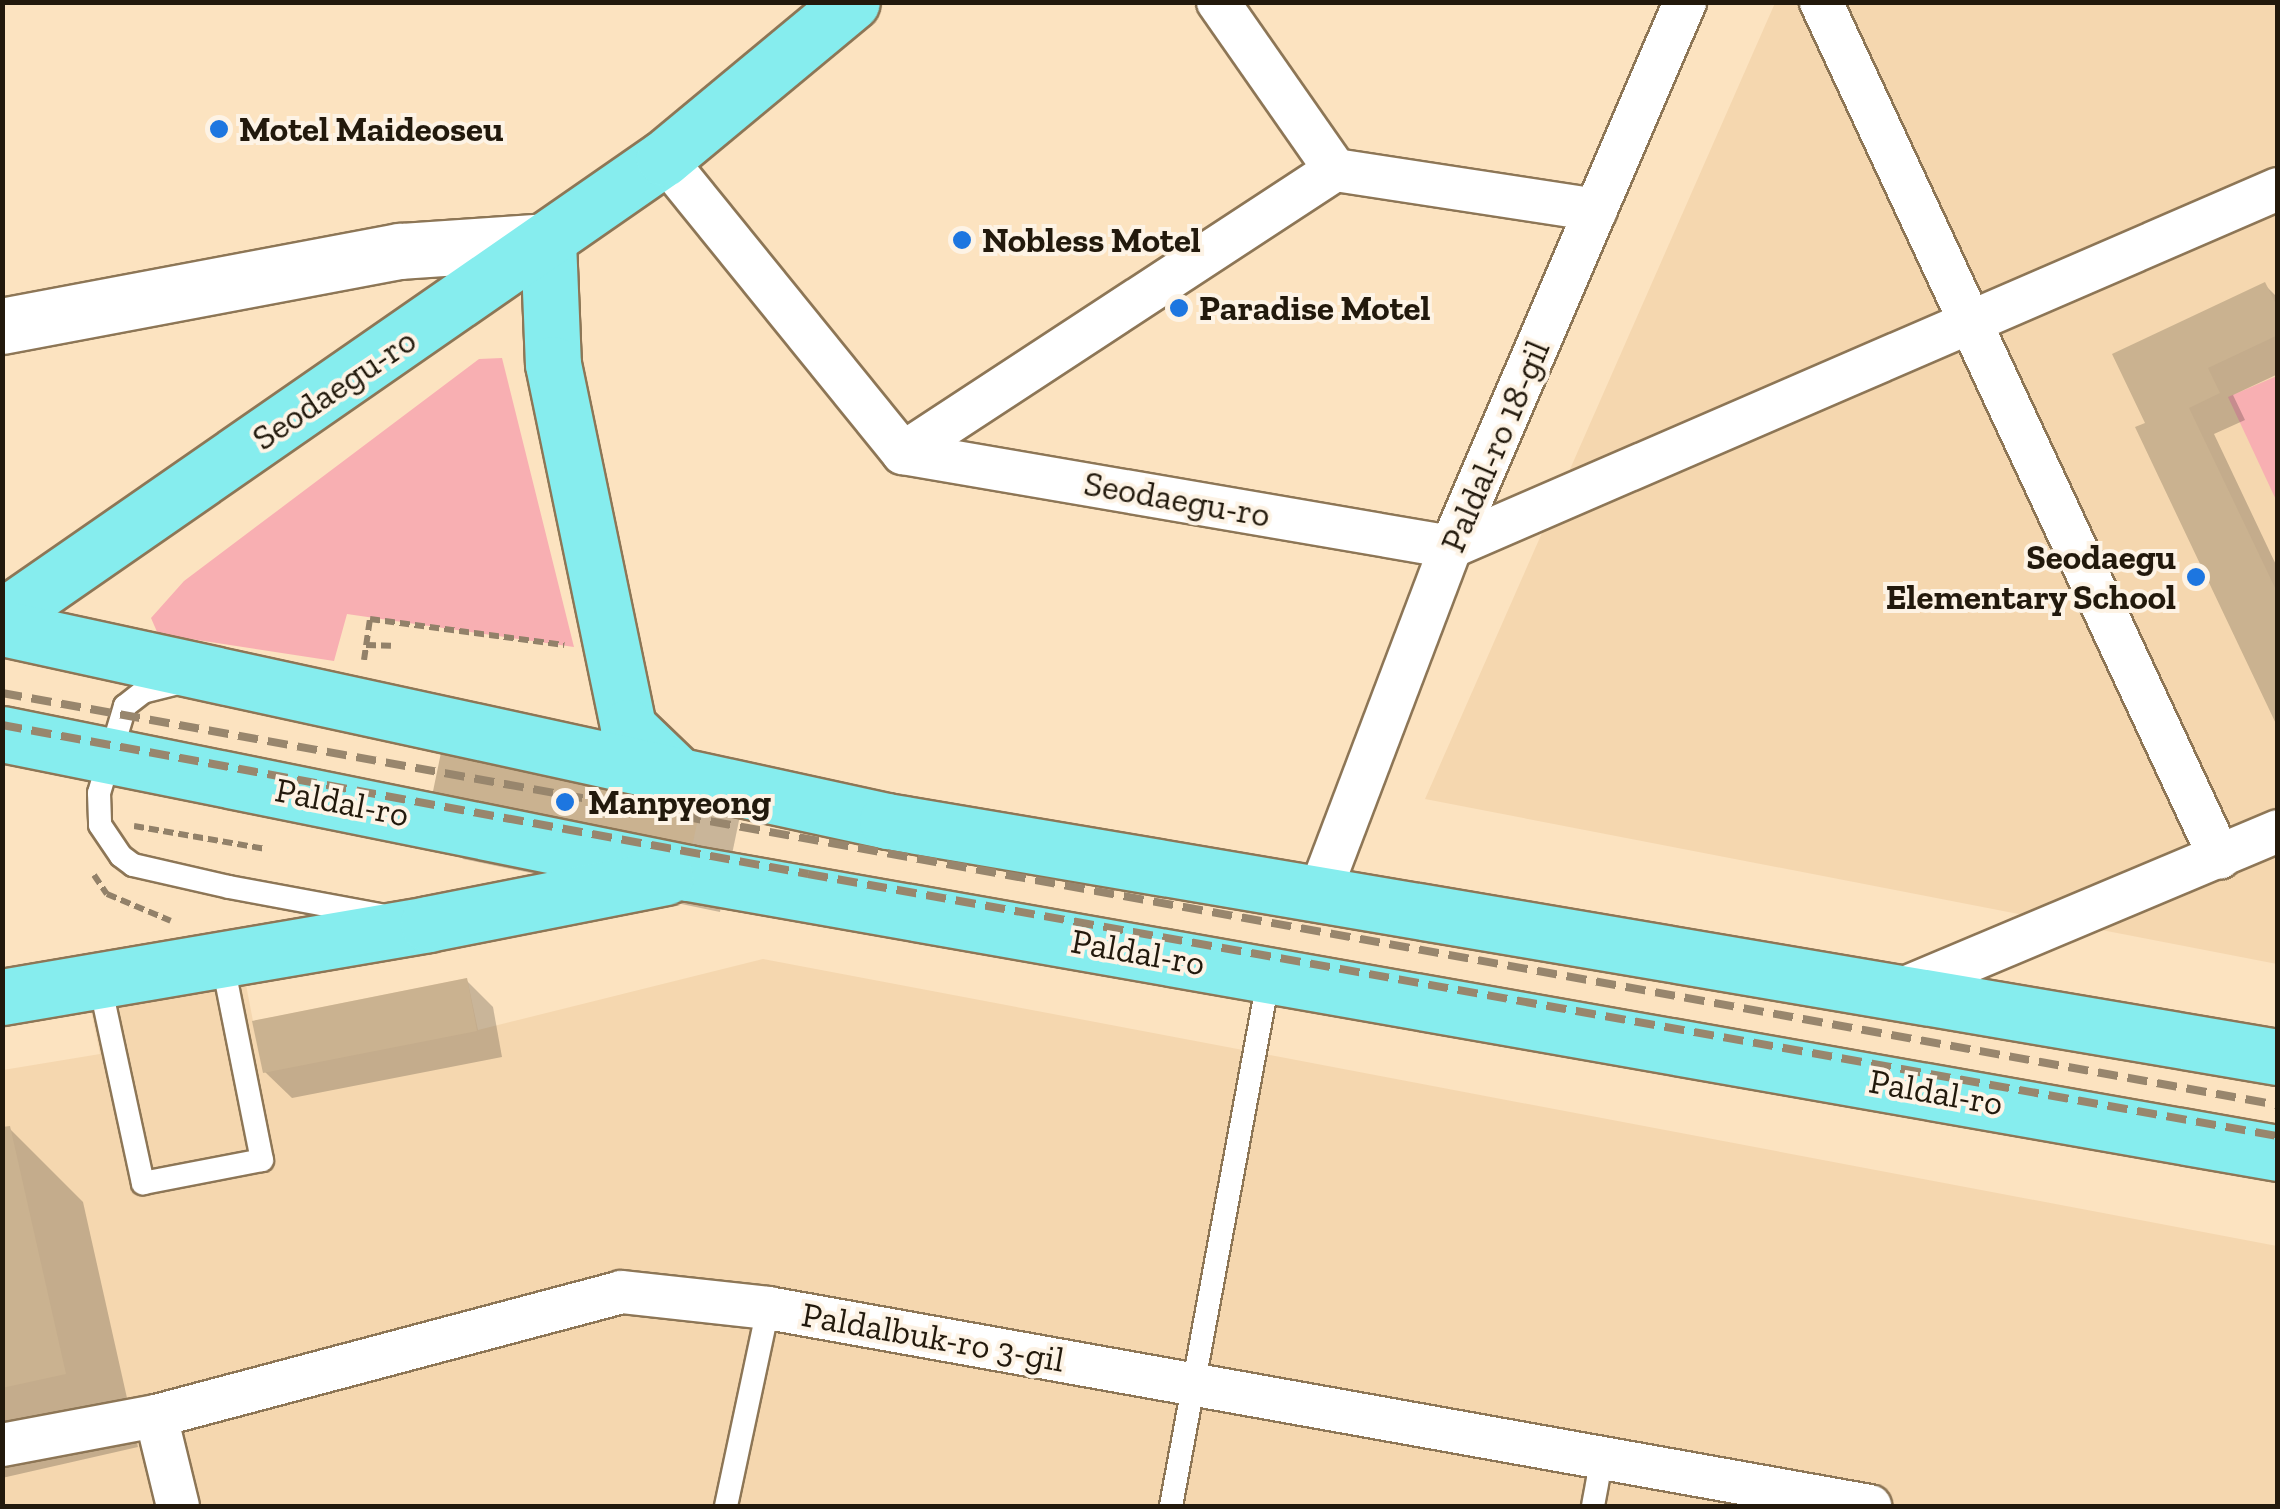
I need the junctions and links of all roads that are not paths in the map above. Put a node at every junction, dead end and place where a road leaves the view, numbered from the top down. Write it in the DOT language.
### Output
graph roads {
  1 [pos="852,2"];
  2 [pos="1218,2"];
  3 [pos="1686,2"];
  4 [pos="1822,2"];
  5 [pos="664,158"];
  6 [pos="1335,170"];
  7 [pos="2278,189"];
  8 [pos="1596,210"];
  9 [pos="548,241"];
  10 [pos="1971,322"];
  11 [pos="2,326"];
  12 [pos="903,453"];
  13 [pos="1451,547"];
  14 [pos="2,617"];
  15 [pos="2,628"];
  16 [pos="257,685"];
  17 [pos="2,734"];
  18 [pos="111,756"];
  19 [pos="681,778"];
  20 [pos="2278,832"];
  21 [pos="2220,858"];
  22 [pos="688,872"];
  23 [pos="1318,894"];
  24 [pos="428,924"];
  25 [pos="222,959"];
  26 [pos="1268,975"];
  27 [pos="98,980"];
  28 [pos="1893,994"];
  29 [pos="2,997"];
  30 [pos="2278,1057"];
  31 [pos="2278,1153"];
  32 [pos="768,1308"];
  33 [pos="1194,1382"];
  34 [pos="156,1416"];
  35 [pos="2,1444"];
  36 [pos="1602,1457"];
  37 [pos="178,1506"];
  38 [pos="726,1506"];
  39 [pos="1170,1506"];
  40 [pos="1593,1506"];
  41 [pos="1870,1506"];
  1 -- 5 [label="main road, Seodaegu-ro"];
  2 -- 6 [label="street"];
  3 -- 8 [label="street, Paldal-ro 18-gil"];
  4 -- 10 [label="street"];
  5 -- 9 [label="main road, Seodaegu-ro"];
  5 -- 12 [label="street"];
  6 -- 8 [label="street"];
  6 -- 12 [label="street"];
  7 -- 10 [label="street"];
  8 -- 13 [label="street, Paldal-ro 18-gil"];
  9 -- 11 [label="main road"];
  9 -- 14 [label="main road, Seodaegu-ro"];
  9 -- 19 [label="main road"];
  10 -- 13 [label="street"];
  10 -- 21 [label="street"];
  12 -- 13 [label="street, Seodaegu-ro"];
  13 -- 23 [label="street, Paldal-ro 18-gil"];
  15 -- 16 [label="main road"];
  16 -- 18 [label="lane"];
  16 -- 19 [label="main road"];
  17 -- 18 [label="main road, Paldal-ro"];
  18 -- 22 [label="main road, Paldal-ro"];
  18 -- 24 [label="lane"];
  19 -- 23 [label="main road"];
  20 -- 21 [label="street"];
  21 -- 28 [label="street"];
  22 -- 24 [label="main road"];
  22 -- 26 [label="main road, Paldal-ro"];
  23 -- 28 [label="main road"];
  24 -- 25 [label="main road"];
  25 -- 27 [label="main road"];
  25 -- 27 [label="lane"];
  26 -- 31 [label="main road, Paldal-ro"];
  26 -- 33 [label="lane"];
  27 -- 29 [label="main road"];
  28 -- 30 [label="main road"];
  32 -- 33 [label="street, Paldalbuk-ro 3-gil"];
  32 -- 34 [label="street, Paldalbuk-ro 3-gil"];
  32 -- 38 [label="lane"];
  33 -- 36 [label="street, Paldalbuk-ro 3-gil"];
  33 -- 39 [label="lane"];
  34 -- 35 [label="street, Paldalbuk-ro 3-gil"];
  34 -- 37 [label="street"];
  36 -- 40 [label="lane"];
  36 -- 41 [label="street, Paldalbuk-ro 3-gil"];
}
